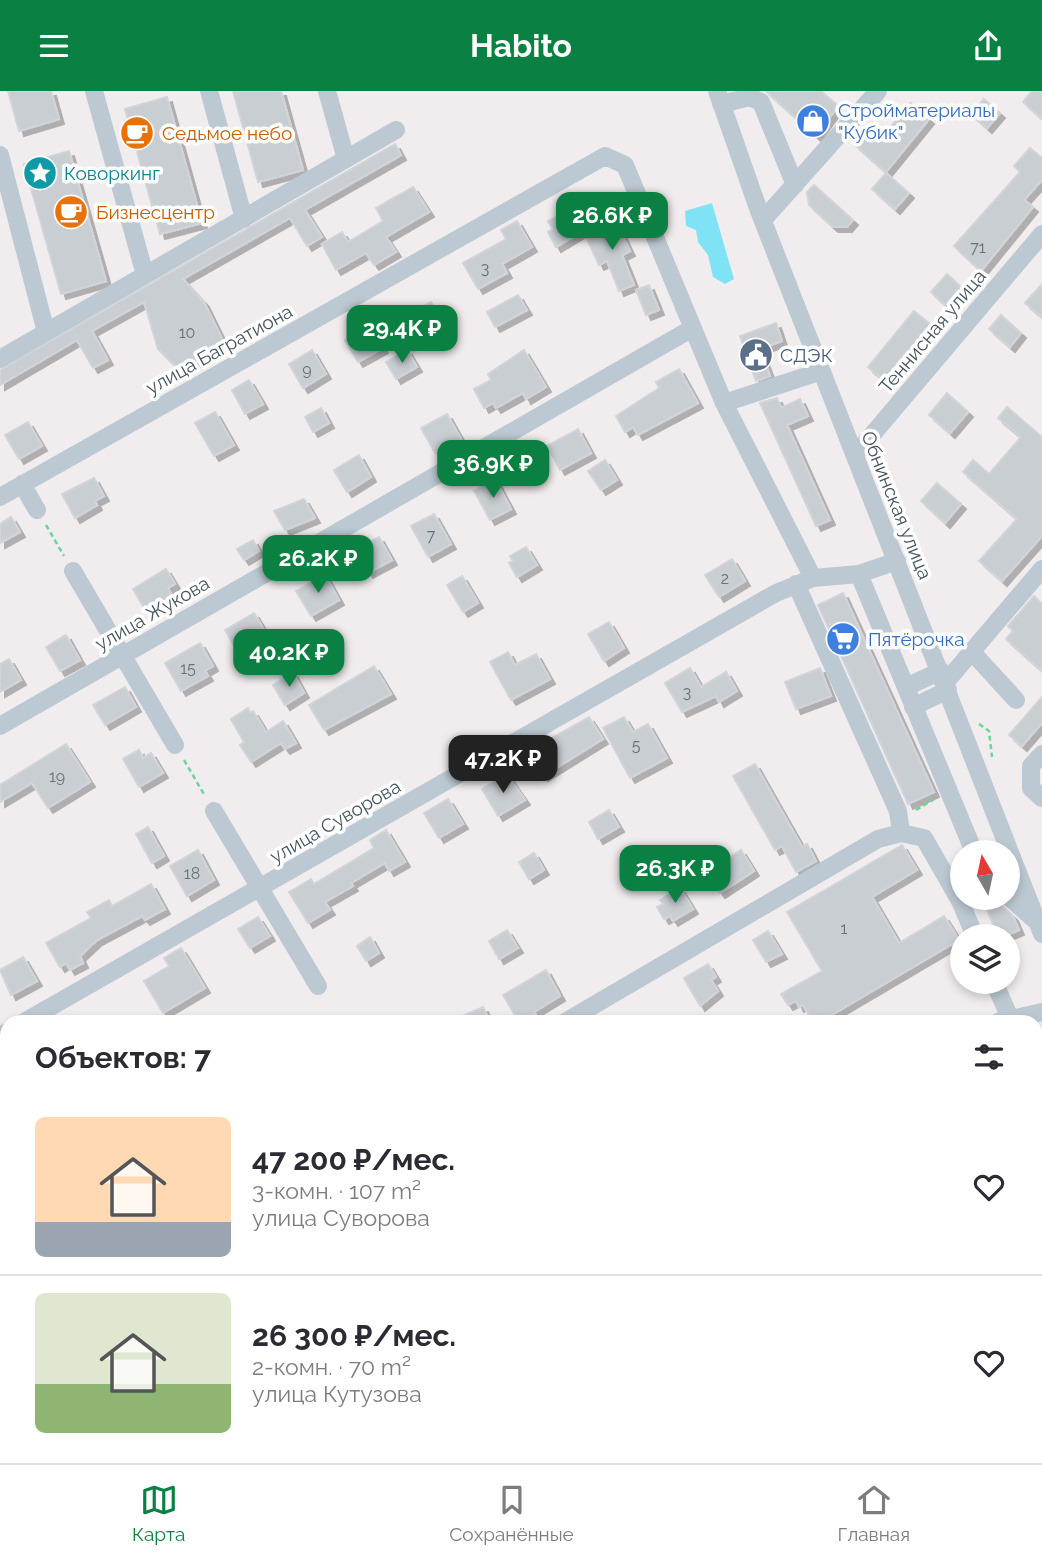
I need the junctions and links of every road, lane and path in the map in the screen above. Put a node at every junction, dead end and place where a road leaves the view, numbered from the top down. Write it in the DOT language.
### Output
graph roads {
  1 [pos="94,91"];
  2 [pos="209,91"];
  3 [pos="327,91"];
  4 [pos="878,91"];
  5 [pos="719,97"];
  6 [pos="396,130"];
  7 [pos="0,155"];
  8 [pos="346,159"];
  9 [pos="795,185"];
  10 [pos="244,219"];
  11 [pos="763,221"];
  12 [pos="1042,234"];
  13 [pos="145,275"];
  14 [pos="691,329"];
  15 [pos="46,332"];
  16 [pos="0,359"];
  17 [pos="822,371"];
  18 [pos="724,403"];
  19 [pos="855,455"];
  20 [pos="22,484"];
  21 [pos="0,497"];
  22 [pos="37,510"];
  23 [pos="897,561"];
  24 [pos="1042,569"];
  25 [pos="73,571"];
  26 [pos="859,574"];
  27 [pos="804,581"];
  28 [pos="972,652"];
  29 [pos="121,655"];
  30 [pos="945,681"];
  31 [pos="906,687"];
  32 [pos="1016,700"];
  33 [pos="913,707"];
  34 [pos="0,726"];
  35 [pos="175,745"];
  36 [pos="1042,754"];
  37 [pos="1042,798"];
  38 [pos="923,804"];
  39 [pos="214,811"];
  40 [pos="910,815"];
  41 [pos="901,833"];
  42 [pos="969,840"];
  43 [pos="260,888"];
  44 [pos="1020,903"];
  45 [pos="1038,914"];
  46 [pos="970,924"];
  47 [pos="318,986"];
  48 [pos="997,994"];
  49 [pos="36,1015"];
  50 [pos="577,1015"];
  51 [pos="1003,1015"];
  1 -- 13 [label="street"];
  2 -- 10 [label="street"];
  3 -- 8 [label="street"];
  4 -- 9 [label="street"];
  5 -- 9 [label="street"];
  5 -- 11 [label="street, Обнинская улица"];
  6 -- 8 [label="street"];
  7 -- 15 [label="street"];
  8 -- 10 [label="street"];
  9 -- 11 [label="street"];
  10 -- 13 [label="street"];
  11 -- 17 [label="street, Обнинская улица"];
  12 -- 19 [label="street, Теннисная улица"];
  13 -- 15 [label="street"];
  14 -- 18 [label="street"];
  14 -- 20 [label="street, улица Багратиона"];
  14 -- 29 [label="street, улица Жукова"];
  15 -- 16 [label="street"];
  17 -- 18 [label="street"];
  17 -- 19 [label="street, Обнинская улица"];
  18 -- 27 [label="street"];
  19 -- 23 [label="street, Обнинская улица"];
  20 -- 21 [label="street, улица Багратиона"];
  20 -- 22 [label="street"];
  22 -- 25 [label="path"];
  23 -- 26 [label="street, улица Суворова"];
  23 -- 30 [label="street, Обнинская улица"];
  24 -- 28 [label="street"];
  25 -- 29 [label="street"];
  26 -- 27 [label="street, улица Суворова"];
  26 -- 31 [label="street"];
  27 -- 41 [label="street"];
  27 -- 43 [label="street, улица Суворова"];
  28 -- 30 [label="street"];
  28 -- 32 [label="street"];
  29 -- 34 [label="street, улица Жукова"];
  29 -- 35 [label="street"];
  30 -- 31 [label="street"];
  30 -- 33 [label="street"];
  30 -- 45 [label="street, Обнинская улица"];
  31 -- 33 [label="street"];
  33 -- 42 [label="street"];
  35 -- 39 [label="path"];
  36 -- 37 [label="street"];
  38 -- 40 [label="path"];
  39 -- 43 [label="street"];
  41 -- 46 [label="street"];
  41 -- 50 [label="street"];
  43 -- 47 [label="street"];
  43 -- 49 [label="street, улица Суворова"];
  44 -- 45 [label="street"];
  48 -- 51 [label="street"];
}
